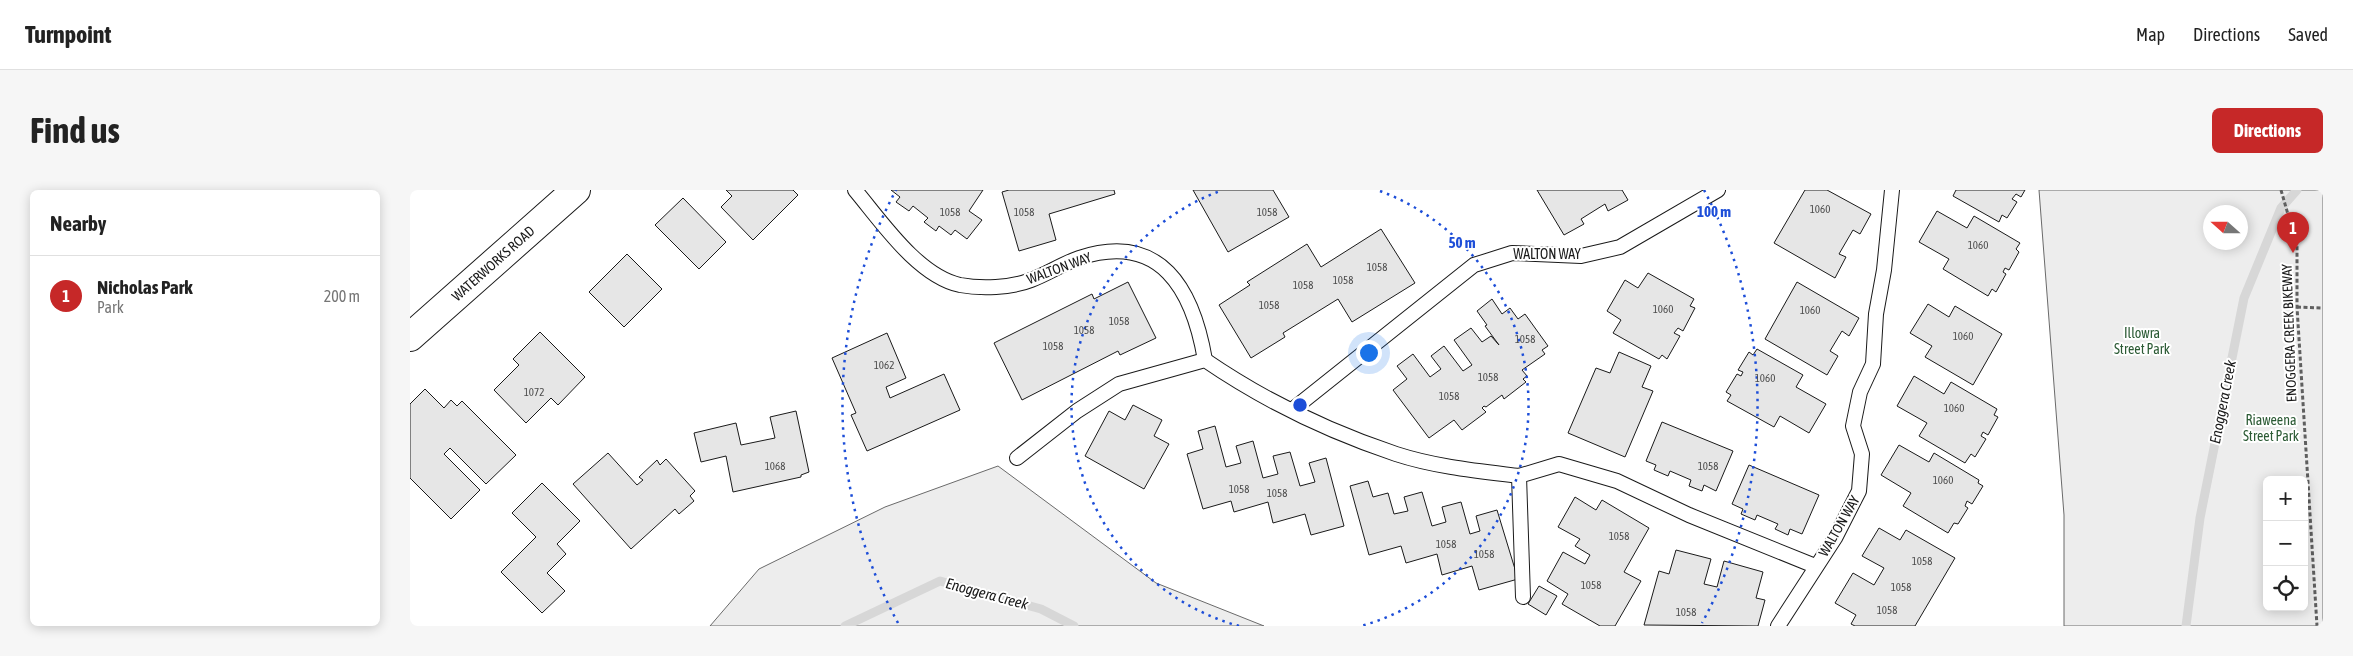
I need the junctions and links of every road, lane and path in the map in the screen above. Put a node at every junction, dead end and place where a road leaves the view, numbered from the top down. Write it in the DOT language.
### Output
graph roads {
  1 [pos="576,190"];
  2 [pos="855,190"];
  3 [pos="1718,190"];
  4 [pos="1892,190"];
  5 [pos="2281,190"];
  6 [pos="2296,307"];
  7 [pos="2323,308"];
  8 [pos="410,337"];
  9 [pos="1205,360"];
  10 [pos="1292,410"];
  11 [pos="1017,458"];
  12 [pos="1519,476"];
  13 [pos="1815,566"];
  14 [pos="1523,597"];
  15 [pos="1778,626"];
  16 [pos="2317,626"];
  1 -- 8 [label="main road, WATERWORKS ROAD"];
  2 -- 9 [label="lane, WALTON WAY"];
  3 -- 10 [label="lane, WALTON WAY"];
  4 -- 13 [label="lane, WALTON WAY"];
  5 -- 6 [label="path, ENOGGERA CREEK BIKEWAY"];
  6 -- 7 [label="path"];
  6 -- 16 [label="path, ENOGGERA CREEK BIKEWAY"];
  9 -- 10 [label="lane, WALTON WAY"];
  9 -- 11 [label="lane"];
  10 -- 12 [label="lane, WALTON WAY"];
  12 -- 13 [label="lane, WALTON WAY"];
  12 -- 14 [label="lane"];
  13 -- 15 [label="lane, WALTON WAY"];
}
